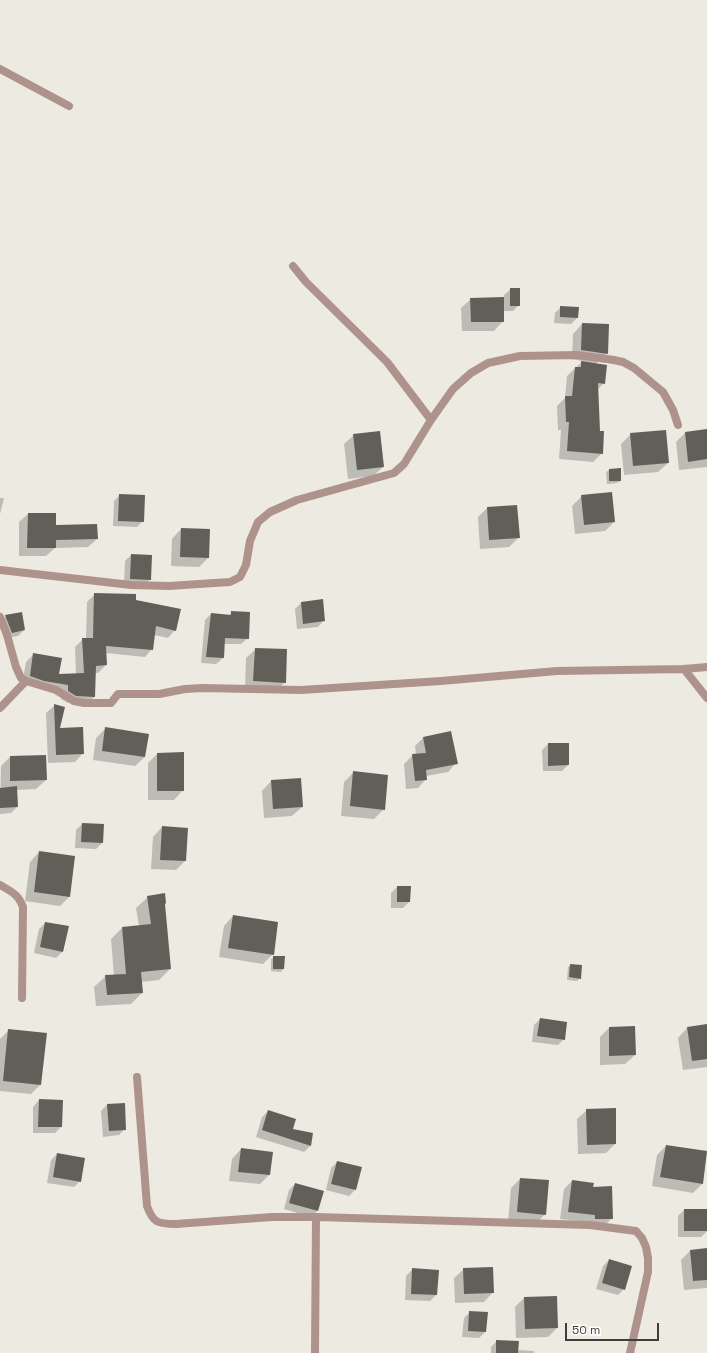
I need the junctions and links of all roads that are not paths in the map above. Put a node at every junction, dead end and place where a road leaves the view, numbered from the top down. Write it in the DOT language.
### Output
graph roads {
  1 [pos="0,69"];
  2 [pos="70,106"];
  3 [pos="293,266"];
  4 [pos="431,420"];
  5 [pos="678,425"];
  6 [pos="0,570"];
  7 [pos="0,617"];
  8 [pos="707,667"];
  9 [pos="684,668"];
  10 [pos="26,681"];
  11 [pos="707,698"];
  12 [pos="0,708"];
  13 [pos="0,885"];
  14 [pos="22,998"];
  15 [pos="137,1077"];
  16 [pos="316,1217"];
  17 [pos="315,1353"];
  18 [pos="630,1353"];
  1 -- 2 [label="street"];
  3 -- 4 [label="street"];
  4 -- 5 [label="street"];
  4 -- 6 [label="street"];
  7 -- 10 [label="street"];
  8 -- 9 [label="street"];
  9 -- 10 [label="street"];
  9 -- 11 [label="street"];
  10 -- 12 [label="street"];
  13 -- 14 [label="street"];
  15 -- 16 [label="street"];
  16 -- 17 [label="street"];
  16 -- 18 [label="street"];
}
